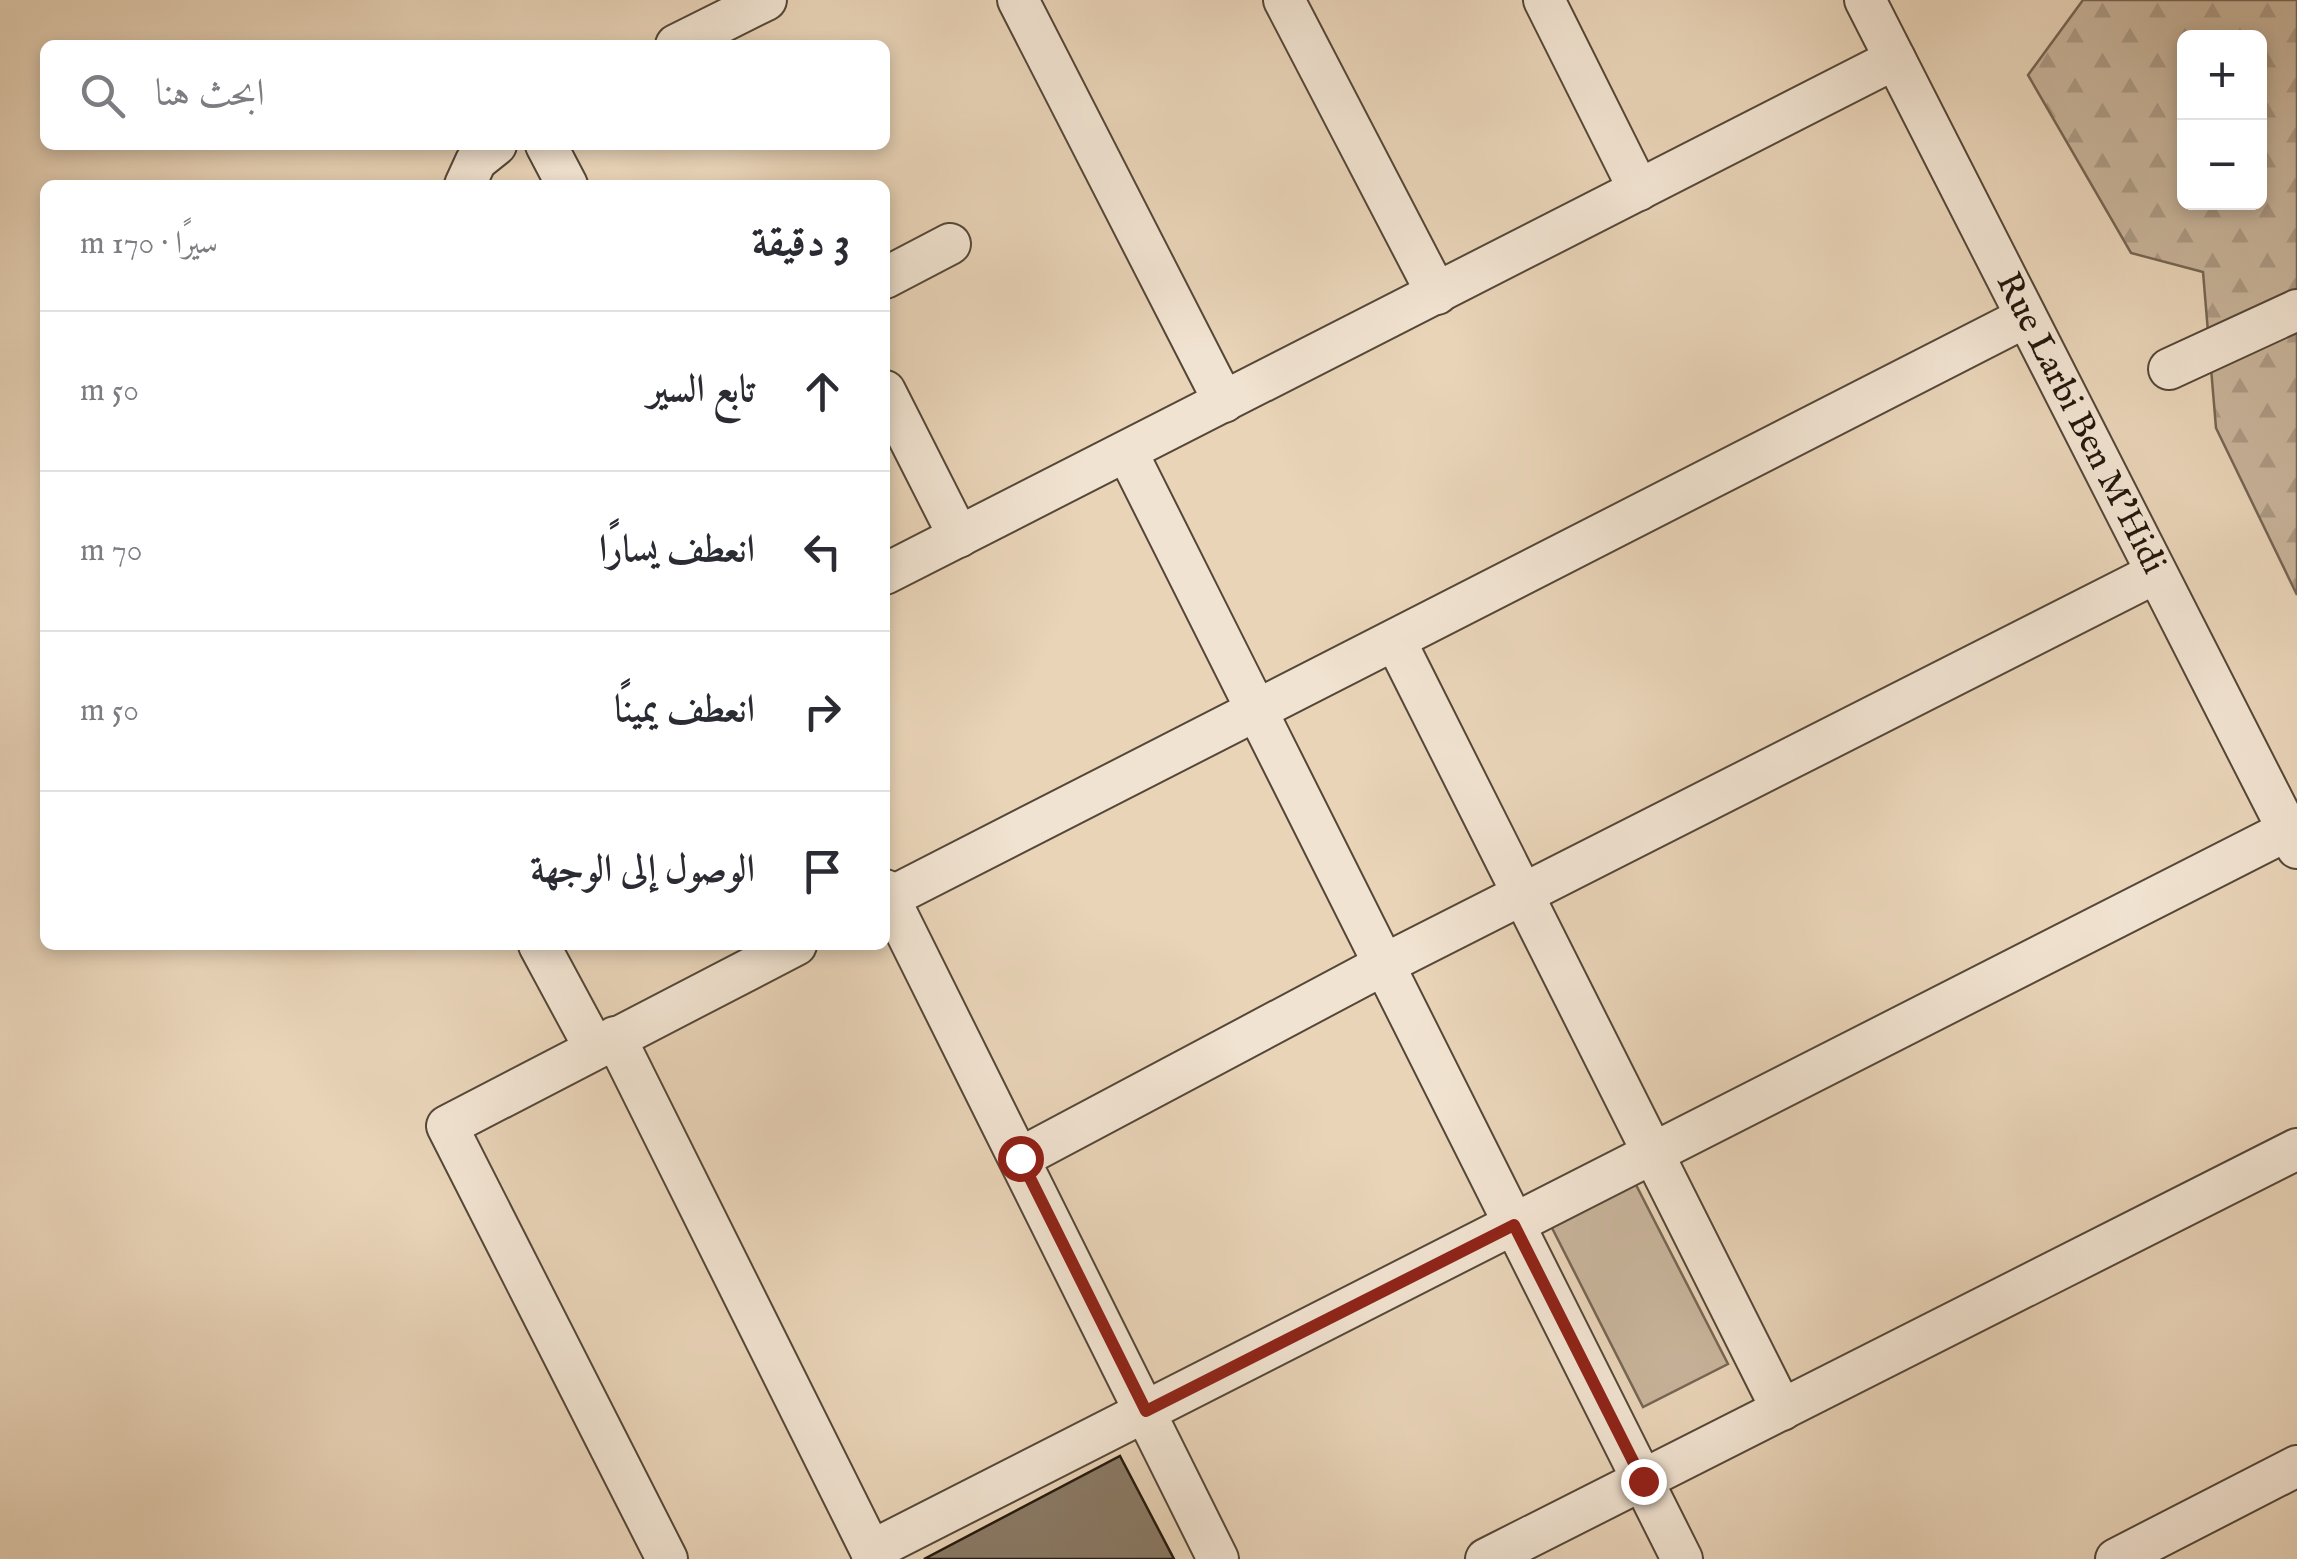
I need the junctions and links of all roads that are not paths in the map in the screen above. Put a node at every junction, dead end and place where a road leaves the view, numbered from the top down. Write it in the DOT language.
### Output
graph roads {
  1 [pos="766,0"];
  2 [pos="1018,0"];
  3 [pos="1284,0"];
  4 [pos="1544,0"];
  5 [pos="1865,0"];
  6 [pos="686,40"];
  7 [pos="1895,59"];
  8 [pos="490,150"];
  9 [pos="549,150"];
  10 [pos="467,180"];
  11 [pos="564,180"];
  12 [pos="1639,190"];
  13 [pos="950,244"];
  14 [pos="890,275"];
  15 [pos="1437,294"];
  16 [pos="2297,310"];
  17 [pos="2026,317"];
  18 [pos="2170,370"];
  19 [pos="890,401"];
  20 [pos="1224,402"];
  21 [pos="1126,452"];
  22 [pos="959,537"];
  23 [pos="890,572"];
  24 [pos="2156,572"];
  25 [pos="1395,640"];
  26 [pos="1256,712"];
  27 [pos="2292,839"];
  28 [pos="890,894"];
  29 [pos="1524,894"];
  30 [pos="890,904"];
  31 [pos="542,950"];
  32 [pos="786,950"];
  33 [pos="1383,965"];
  34 [pos="605,1042"];
  35 [pos="2297,1149"];
  36 [pos="1655,1153"];
  37 [pos="1020,1158"];
  38 [pos="1514,1225"];
  39 [pos="1782,1410"];
  40 [pos="1146,1411"];
  41 [pos="2297,1466"];
  42 [pos="1643,1481"];
  43 [pos="873,1555"];
  44 [pos="667,1559"];
  45 [pos="1218,1559"];
  46 [pos="1486,1559"];
  47 [pos="1682,1559"];
  48 [pos="2116,1559"];
  1 -- 6 [label="street"];
  2 -- 20 [label="street"];
  3 -- 15 [label="street"];
  4 -- 12 [label="street"];
  5 -- 7 [label="street, Rue Larbi Ben M'Hidi"];
  7 -- 12 [label="street"];
  7 -- 17 [label="street, Rue Larbi Ben M'Hidi"];
  8 -- 10 [label="street"];
  9 -- 11 [label="street"];
  12 -- 15 [label="street"];
  13 -- 14 [label="street"];
  15 -- 20 [label="street"];
  16 -- 18 [label="street"];
  17 -- 24 [label="street, Rue Larbi Ben M'Hidi"];
  17 -- 25 [label="street"];
  19 -- 22 [label="street"];
  20 -- 21 [label="street"];
  21 -- 22 [label="street"];
  21 -- 26 [label="street"];
  22 -- 23 [label="street"];
  24 -- 27 [label="street, Rue Larbi Ben M'Hidi"];
  24 -- 29 [label="street"];
  25 -- 26 [label="street"];
  25 -- 29 [label="street"];
  26 -- 28 [label="street"];
  26 -- 33 [label="street"];
  27 -- 36 [label="street"];
  29 -- 33 [label="street"];
  29 -- 36 [label="street"];
  30 -- 37 [label="street"];
  31 -- 34 [label="street"];
  32 -- 34 [label="street"];
  33 -- 37 [label="street"];
  33 -- 38 [label="street"];
  34 -- 43 [label="street"];
  34 -- 44 [label="street"];
  35 -- 39 [label="street"];
  36 -- 38 [label="street"];
  36 -- 39 [label="street"];
  37 -- 40 [label="street"];
  38 -- 40 [label="street"];
  38 -- 42 [label="street"];
  39 -- 42 [label="street"];
  40 -- 43 [label="street"];
  40 -- 45 [label="street"];
  41 -- 48 [label="street"];
  42 -- 46 [label="street"];
  42 -- 47 [label="street"];
}
